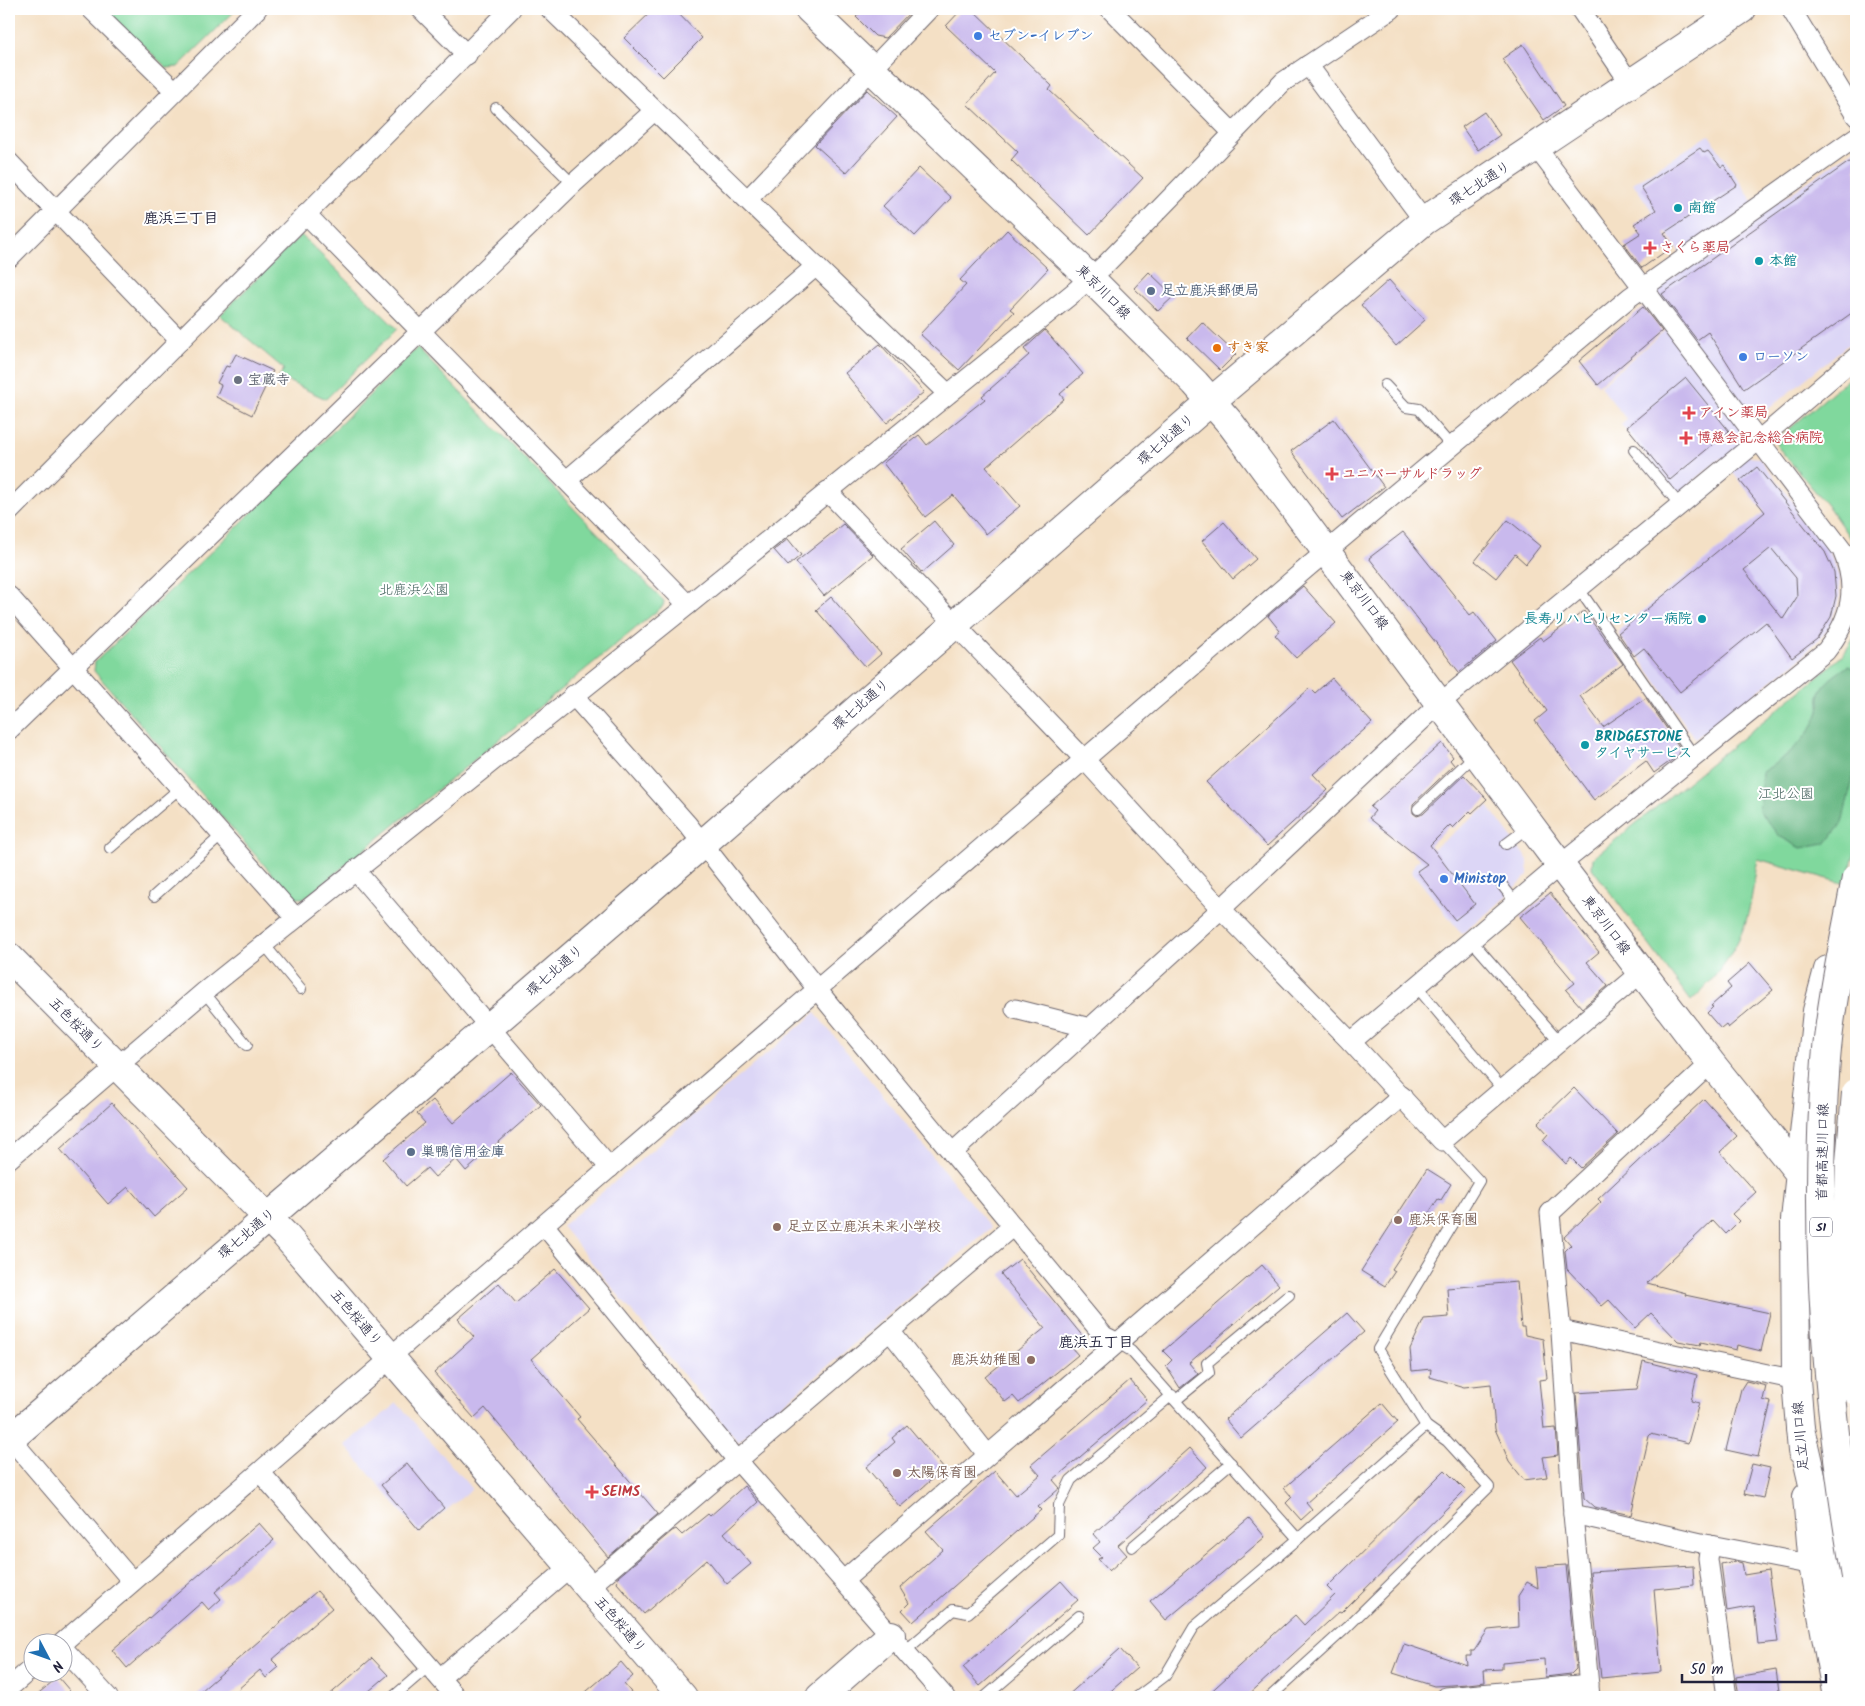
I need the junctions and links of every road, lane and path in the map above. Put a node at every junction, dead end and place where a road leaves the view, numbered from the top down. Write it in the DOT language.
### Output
graph roads {
  1 [pos="91,9"];
  2 [pos="257,9"];
  3 [pos="421,9"];
  4 [pos="511,9"];
  5 [pos="550,9"];
  6 [pos="809,9"];
  7 [pos="929,9"];
  8 [pos="1110,9"];
  9 [pos="1392,9"];
  10 [pos="1580,9"];
  11 [pos="1742,9"];
  12 [pos="1791,9"];
  13 [pos="467,55"];
  14 [pos="1308,65"];
  15 [pos="871,69"];
  16 [pos="1630,83"];
  17 [pos="175,91"];
  18 [pos="496,108"];
  19 [pos="654,111"];
  20 [pos="1856,116"];
  21 [pos="1233,133"];
  22 [pos="1856,136"];
  23 [pos="1536,147"];
  24 [pos="9,162"];
  25 [pos="573,184"];
  26 [pos="748,199"];
  27 [pos="56,211"];
  28 [pos="306,214"];
  29 [pos="1424,221"];
  30 [pos="9,258"];
  31 [pos="816,266"];
  32 [pos="1090,278"];
  33 [pos="1642,287"];
  34 [pos="422,331"];
  35 [pos="180,341"];
  36 [pos="1856,357"];
  37 [pos="1385,385"];
  38 [pos="948,394"];
  39 [pos="1212,401"];
  40 [pos="1760,439"];
  41 [pos="1451,446"];
  42 [pos="1634,450"];
  43 [pos="567,480"];
  44 [pos="827,491"];
  45 [pos="1680,504"];
  46 [pos="9,512"];
  47 [pos="1327,551"];
  48 [pos="1579,589"];
  49 [pos="9,596"];
  50 [pos="688,605"];
  51 [pos="954,624"];
  52 [pos="72,667"];
  53 [pos="573,695"];
  54 [pos="1440,704"];
  55 [pos="9,730"];
  56 [pos="1477,753"];
  57 [pos="1694,756"];
  58 [pos="1084,759"];
  59 [pos="180,788"];
  60 [pos="1418,809"];
  61 [pos="1530,826"];
  62 [pos="222,835"];
  63 [pos="702,844"];
  64 [pos="1506,844"];
  65 [pos="110,848"];
  66 [pos="1560,865"];
  67 [pos="355,870"];
  68 [pos="1856,878"];
  69 [pos="1502,885"];
  70 [pos="154,896"];
  71 [pos="1516,903"];
  72 [pos="1221,909"];
  73 [pos="1856,910"];
  74 [pos="295,918"];
  75 [pos="1471,940"];
  76 [pos="264,943"];
  77 [pos="9,957"];
  78 [pos="1642,972"];
  79 [pos="1416,986"];
  80 [pos="300,989"];
  81 [pos="818,990"];
  82 [pos="204,992"];
  83 [pos="1015,1009"];
  84 [pos="489,1027"];
  85 [pos="1090,1028"];
  86 [pos="1350,1042"];
  87 [pos="1560,1042"];
  88 [pos="247,1045"];
  89 [pos="1711,1063"];
  90 [pos="118,1066"];
  91 [pos="1503,1090"];
  92 [pos="1856,1093"];
  93 [pos="1402,1096"];
  94 [pos="1442,1141"];
  95 [pos="952,1153"];
  96 [pos="9,1159"];
  97 [pos="610,1168"];
  98 [pos="1798,1172"];
  99 [pos="268,1217"];
  100 [pos="544,1225"];
  101 [pos="1013,1226"];
  102 [pos="1856,1247"];
  103 [pos="1289,1295"];
  104 [pos="890,1331"];
  105 [pos="1561,1332"];
  106 [pos="1118,1344"];
  107 [pos="391,1358"];
  108 [pos="1796,1380"];
  109 [pos="1856,1391"];
  110 [pos="1174,1397"];
  111 [pos="1426,1426"];
  112 [pos="1800,1428"];
  113 [pos="9,1439"];
  114 [pos="987,1454"];
  115 [pos="737,1460"];
  116 [pos="1231,1462"];
  117 [pos="260,1472"];
  118 [pos="1573,1514"];
  119 [pos="1298,1539"];
  120 [pos="1710,1545"];
  121 [pos="1132,1547"];
  122 [pos="1813,1565"];
  123 [pos="570,1567"];
  124 [pos="844,1580"];
  125 [pos="132,1581"];
  126 [pos="1846,1583"];
  127 [pos="588,1588"];
  128 [pos="1079,1616"];
  129 [pos="72,1634"];
  130 [pos="898,1643"];
  131 [pos="72,1658"];
  132 [pos="434,1672"];
  133 [pos="22,1677"];
  134 [pos="9,1688"];
  135 [pos="1589,1691"];
  136 [pos="1856,1696"];
  137 [pos="108,1697"];
  138 [pos="393,1697"];
  139 [pos="456,1697"];
  140 [pos="683,1697"];
  141 [pos="820,1697"];
  142 [pos="945,1697"];
  143 [pos="985,1697"];
  144 [pos="1137,1697"];
  145 [pos="1270,1697"];
  146 [pos="1446,1697"];
  147 [pos="1727,1697"];
  148 [pos="1837,1697"];
  1 -- 17 [label="street"];
  2 -- 17 [label="street"];
  3 -- 13 [label="street"];
  4 -- 13 [label="street"];
  5 -- 19 [label="street"];
  6 -- 15 [label="main road, 東京川口線"];
  7 -- 15 [label="street"];
  8 -- 21 [label="street"];
  9 -- 14 [label="street"];
  10 -- 16 [label="street"];
  11 -- 16 [label="main road, 環七北通り"];
  12 -- 20 [label="street"];
  13 -- 28 [label="street"];
  14 -- 21 [label="street"];
  14 -- 29 [label="street"];
  15 -- 26 [label="street"];
  15 -- 32 [label="main road, 東京川口線"];
  16 -- 23 [label="main road, 環七北通り"];
  17 -- 27 [label="street"];
  18 -- 25 [label="lane"];
  19 -- 25 [label="street"];
  19 -- 26 [label="street"];
  21 -- 32 [label="street"];
  22 -- 33 [label="street"];
  23 -- 29 [label="main road, 環七北通り"];
  23 -- 33 [label="street"];
  24 -- 27 [label="street"];
  25 -- 34 [label="street"];
  26 -- 31 [label="street"];
  27 -- 30 [label="street"];
  27 -- 35 [label="street"];
  28 -- 34 [label="street"];
  28 -- 35 [label="street"];
  29 -- 39 [label="main road, 環七北通り"];
  31 -- 38 [label="street"];
  31 -- 43 [label="street"];
  32 -- 38 [label="street"];
  32 -- 39 [label="main road, 東京川口線"];
  33 -- 40 [label="street"];
  33 -- 41 [label="street"];
  34 -- 43 [label="street"];
  34 -- 52 [label="street"];
  35 -- 46 [label="street"];
  36 -- 40 [label="street"];
  37 -- 41 [label="lane"];
  38 -- 44 [label="street"];
  39 -- 47 [label="main road, 東京川口線"];
  39 -- 51 [label="main road, 環七北通り"];
  40 -- 45 [label="street"];
  40 -- 57 [label="street"];
  41 -- 47 [label="street"];
  42 -- 45 [label="lane"];
  43 -- 50 [label="street"];
  44 -- 50 [label="street"];
  44 -- 51 [label="street"];
  45 -- 48 [label="street"];
  47 -- 54 [label="main road, 東京川口線"];
  47 -- 58 [label="street"];
  48 -- 54 [label="street"];
  48 -- 57 [label="lane"];
  49 -- 52 [label="street"];
  50 -- 53 [label="street"];
  51 -- 58 [label="street"];
  51 -- 63 [label="main road, 環七北通り"];
  52 -- 55 [label="street"];
  52 -- 59 [label="street"];
  53 -- 63 [label="street"];
  53 -- 67 [label="street"];
  54 -- 56 [label="main road, 東京川口線"];
  54 -- 72 [label="street"];
  56 -- 60 [label="lane"];
  56 -- 61 [label="main road, 東京川口線"];
  57 -- 66 [label="street"];
  58 -- 72 [label="street"];
  58 -- 81 [label="street"];
  59 -- 62 [label="street"];
  59 -- 65 [label="lane"];
  61 -- 64 [label="lane"];
  61 -- 66 [label="main road, 東京川口線"];
  62 -- 70 [label="lane"];
  62 -- 74 [label="street"];
  63 -- 81 [label="street"];
  63 -- 84 [label="main road, 環七北通り"];
  66 -- 71 [label="street"];
  66 -- 78 [label="main road, 東京川口線"];
  67 -- 74 [label="street"];
  67 -- 84 [label="street"];
  68 -- 126 [label="main road, 首都高速川口線 / S1, bridge"];
  69 -- 71 [label="lane"];
  71 -- 75 [label="street"];
  72 -- 85 [label="street"];
  72 -- 86 [label="street"];
  73 -- 98 [label="main road, 足立川口線"];
  74 -- 76 [label="street"];
  75 -- 79 [label="street"];
  75 -- 87 [label="lane"];
  76 -- 80 [label="lane"];
  76 -- 82 [label="street"];
  77 -- 90 [label="main road, 五色桜通り"];
  78 -- 87 [label="street"];
  78 -- 89 [label="main road, 東京川口線"];
  79 -- 86 [label="street"];
  79 -- 91 [label="lane"];
  81 -- 95 [label="street"];
  81 -- 97 [label="street"];
  82 -- 88 [label="lane"];
  82 -- 90 [label="street"];
  83 -- 85 [label="street"];
  84 -- 97 [label="street"];
  84 -- 99 [label="main road, 環七北通り"];
  85 -- 95 [label="street"];
  86 -- 93 [label="street"];
  87 -- 91 [label="street"];
  89 -- 98 [label="main road, 東京川口線"];
  89 -- 105 [label="street"];
  90 -- 96 [label="street"];
  90 -- 99 [label="main road, 五色桜通り"];
  91 -- 94 [label="street"];
  92 -- 109 [label="main road, 首都高速川口線 / S1, bridge"];
  93 -- 94 [label="street"];
  93 -- 106 [label="street"];
  94 -- 111 [label="lane"];
  95 -- 101 [label="street"];
  97 -- 100 [label="street"];
  98 -- 102 [label="main road, 東京川口線"];
  98 -- 108 [label="main road, 足立川口線"];
  99 -- 107 [label="main road, 五色桜通り"];
  99 -- 113 [label="main road, 環七北通り"];
  100 -- 107 [label="street"];
  100 -- 115 [label="street"];
  101 -- 104 [label="street"];
  101 -- 106 [label="street"];
  103 -- 110 [label="lane"];
  104 -- 114 [label="street"];
  104 -- 115 [label="street"];
  105 -- 108 [label="street"];
  105 -- 118 [label="street"];
  106 -- 110 [label="lane"];
  106 -- 114 [label="street"];
  107 -- 117 [label="street"];
  107 -- 123 [label="main road, 五色桜通り"];
  108 -- 112 [label="main road, 足立川口線"];
  110 -- 116 [label="lane"];
  110 -- 130 [label="lane"];
  111 -- 119 [label="lane"];
  111 -- 145 [label="lane"];
  112 -- 122 [label="main road, 足立川口線"];
  112 -- 126 [label="main road, S1"];
  113 -- 125 [label="street"];
  114 -- 124 [label="street"];
  115 -- 124 [label="street"];
  115 -- 127 [label="street"];
  116 -- 119 [label="lane"];
  116 -- 121 [label="lane"];
  117 -- 125 [label="street"];
  117 -- 132 [label="street"];
  118 -- 120 [label="street"];
  118 -- 135 [label="street"];
  119 -- 144 [label="lane"];
  120 -- 122 [label="street"];
  120 -- 147 [label="street"];
  122 -- 148 [label="main road, 足立川口線"];
  123 -- 127 [label="main road, 五色桜通り"];
  123 -- 132 [label="street"];
  124 -- 130 [label="street"];
  125 -- 129 [label="street"];
  126 -- 136 [label="main road, S1"];
  127 -- 140 [label="main road, 五色桜通り"];
  128 -- 143 [label="lane"];
  130 -- 141 [label="main road"];
  130 -- 142 [label="street"];
  131 -- 137 [label="street"];
  132 -- 138 [label="lane"];
  132 -- 139 [label="street"];
  133 -- 134 [label="street"];
  135 -- 146 [label="street"];
}
